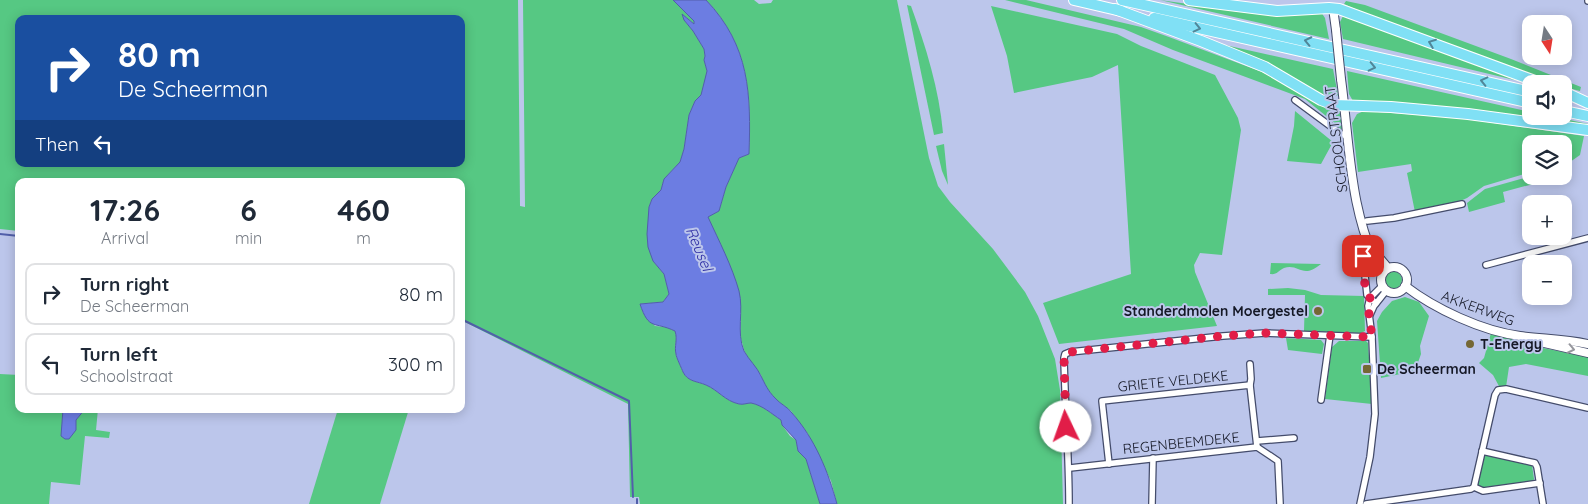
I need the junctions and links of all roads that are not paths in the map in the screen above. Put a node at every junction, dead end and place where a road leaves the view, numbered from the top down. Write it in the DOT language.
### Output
graph roads {
  1 [pos="1074,0"];
  2 [pos="1122,0"];
  3 [pos="1189,0"];
  4 [pos="1333,8"];
  5 [pos="1115,9"];
  6 [pos="1522,76"];
  7 [pos="1522,90"];
  8 [pos="1572,96"];
  9 [pos="1295,100"];
  10 [pos="1522,101"];
  11 [pos="1572,101"];
  12 [pos="1588,104"];
  13 [pos="1345,107"];
  14 [pos="1572,113"];
  15 [pos="1588,116"];
  16 [pos="1588,130"];
  17 [pos="1348,134"];
  18 [pos="1462,204"];
  19 [pos="1368,221"];
  20 [pos="1588,238"];
  21 [pos="1368,243"];
  22 [pos="1363,256"];
  23 [pos="1486,265"];
  24 [pos="1388,268"];
  25 [pos="1382,274"];
  26 [pos="1384,288"];
  27 [pos="1402,289"];
  28 [pos="1370,298"];
  29 [pos="1376,303"];
  30 [pos="1370,315"];
  31 [pos="1330,335"];
  32 [pos="1520,336"];
  33 [pos="1372,337"];
  34 [pos="1588,344"];
  35 [pos="1588,353"];
  36 [pos="1250,364"];
  37 [pos="1250,385"];
  38 [pos="1321,400"];
  39 [pos="1588,408"];
  40 [pos="1294,438"];
  41 [pos="1257,444"];
  42 [pos="1482,450"];
  43 [pos="1153,458"];
  44 [pos="1109,464"];
  45 [pos="1070,468"];
  46 [pos="1540,483"];
  47 [pos="1474,487"];
  48 [pos="1070,504"];
  49 [pos="1152,504"];
  50 [pos="1280,504"];
  51 [pos="1360,504"];
  52 [pos="1366,504"];
  53 [pos="1543,504"];
  1 -- 5 [label="highway"];
  7 -- 2 [label="highway, one-way"];
  3 -- 4 [label="highway"];
  6 -- 4 [label="highway, one-way"];
  4 -- 13 [label="main road, SCHOOLSTRAAT, bridge"];
  5 -- 10 [label="highway, one-way"];
  5 -- 13 [label="highway"];
  8 -- 12 [label="highway"];
  9 -- 17 [label="street"];
  11 -- 12 [label="highway"];
  13 -- 16 [label="highway"];
  13 -- 17 [label="main road, SCHOOLSTRAAT"];
  14 -- 15 [label="highway"];
  17 -- 21 [label="main road, SCHOOLSTRAAT"];
  18 -- 19 [label="street"];
  20 -- 23 [label="street"];
  21 -- 24 [label="main road, SCHOOLSTRAAT"];
  21 -- 25 [label="main road, SCHOOLSTRAAT"];
  22 -- 28 [label="street"];
  24 -- 25 [label="main road"];
  24 -- 27 [label="main road"];
  25 -- 26 [label="main road"];
  26 -- 27 [label="main road"];
  26 -- 28 [label="street"];
  26 -- 29 [label="street"];
  27 -- 32 [label="main road, AKKERWEG"];
  28 -- 29 [label="street"];
  28 -- 30 [label="street"];
  29 -- 30 [label="street"];
  30 -- 33 [label="street"];
  31 -- 33 [label="street"];
  31 -- 38 [label="street"];
  31 -- 45 [label="street"];
  32 -- 34 [label="main road, AKKERWEG"];
  32 -- 35 [label="main road, AKKERWEG, one-way"];
  33 -- 51 [label="street"];
  36 -- 37 [label="street"];
  37 -- 41 [label="street"];
  37 -- 44 [label="street, GRIETE VELDEKE"];
  39 -- 42 [label="street"];
  40 -- 41 [label="street, REGENBEEMDEKE"];
  41 -- 43 [label="street, REGENBEEMDEKE"];
  41 -- 50 [label="street, REGENBEEMDEKE"];
  42 -- 46 [label="street"];
  42 -- 47 [label="street"];
  43 -- 44 [label="street, REGENBEEMDEKE"];
  43 -- 49 [label="street"];
  44 -- 45 [label="street, REGENBEEMDEKE"];
  45 -- 48 [label="street"];
  46 -- 47 [label="street"];
  46 -- 53 [label="street"];
  47 -- 52 [label="street"];
}
